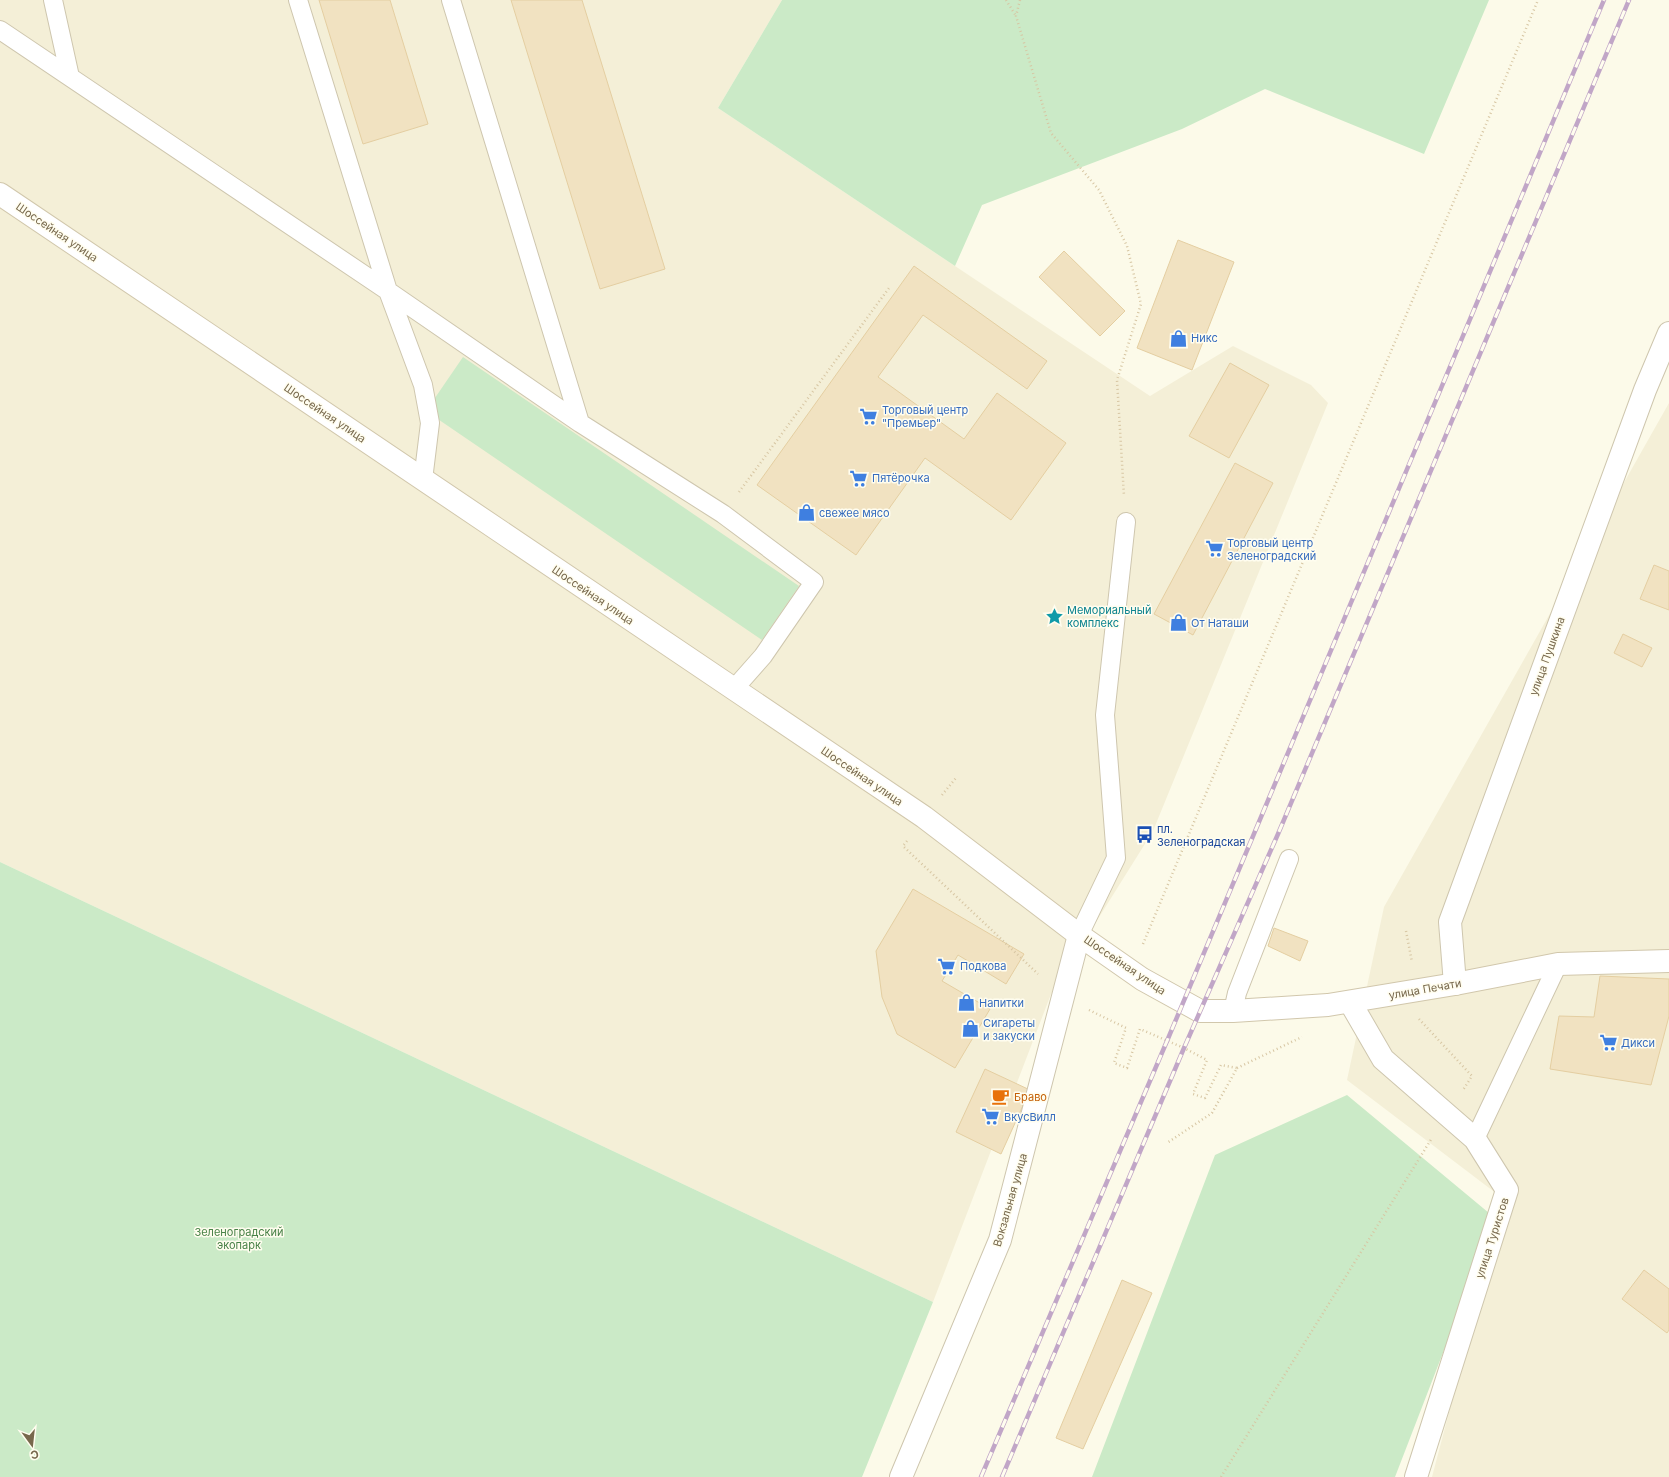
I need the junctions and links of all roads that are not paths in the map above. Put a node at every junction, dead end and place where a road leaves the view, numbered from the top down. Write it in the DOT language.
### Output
graph roads {
  1 [pos="53,0"];
  2 [pos="298,0"];
  3 [pos="451,0"];
  4 [pos="0,30"];
  5 [pos="70,77"];
  6 [pos="0,194"];
  7 [pos="388,291"];
  8 [pos="1669,333"];
  9 [pos="580,424"];
  10 [pos="423,480"];
  11 [pos="1126,522"];
  12 [pos="734,690"];
  13 [pos="1289,859"];
  14 [pos="1079,935"];
  15 [pos="1669,961"];
  16 [pos="1558,964"];
  17 [pos="1455,984"];
  18 [pos="1182,1002"];
  19 [pos="1350,1002"];
  20 [pos="1233,1011"];
  21 [pos="1475,1139"];
  22 [pos="901,1477"];
  23 [pos="1416,1477"];
  1 -- 5 [label="lane"];
  2 -- 7 [label="lane"];
  3 -- 9 [label="lane"];
  4 -- 5 [label="lane"];
  5 -- 7 [label="lane"];
  6 -- 10 [label="street, Шоссейная улица"];
  7 -- 9 [label="lane"];
  7 -- 10 [label="lane"];
  8 -- 17 [label="street, улица Пушкина"];
  9 -- 12 [label="lane"];
  10 -- 12 [label="street, Шоссейная улица"];
  11 -- 14 [label="lane"];
  12 -- 14 [label="street, Шоссейная улица"];
  13 -- 20 [label="lane"];
  14 -- 18 [label="street, Шоссейная улица"];
  14 -- 22 [label="street, Вокзальная улица"];
  15 -- 16 [label="street, улица Печати"];
  16 -- 17 [label="street, улица Печати"];
  16 -- 21 [label="lane"];
  17 -- 19 [label="street, улица Печати"];
  18 -- 20 [label="street, улица Печати"];
  19 -- 20 [label="street, улица Печати"];
  19 -- 21 [label="street, улица Туристов"];
  21 -- 23 [label="street, улица Туристов"];
}
